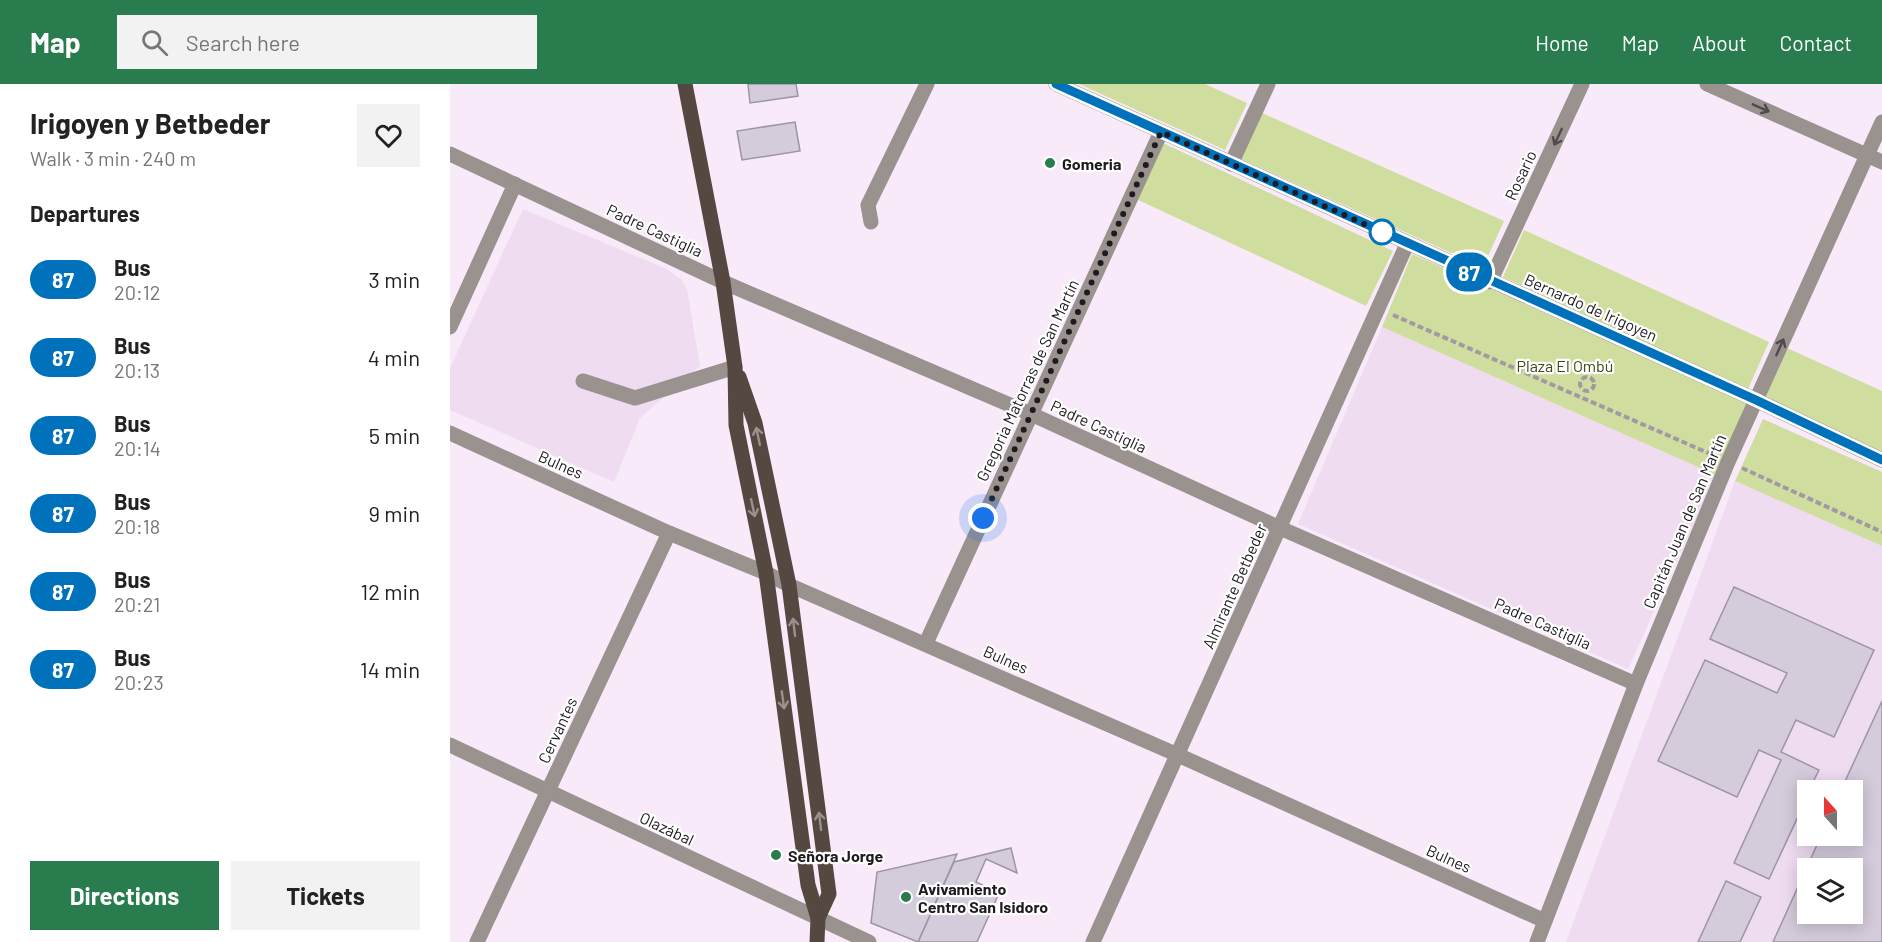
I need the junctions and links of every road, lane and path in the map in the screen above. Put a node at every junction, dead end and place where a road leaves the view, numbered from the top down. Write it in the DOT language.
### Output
graph roads {
  1 [pos="685,84"];
  2 [pos="927,84"];
  3 [pos="1056,84"];
  4 [pos="1268,84"];
  5 [pos="1582,84"];
  6 [pos="1707,84"];
  7 [pos="1882,122"];
  8 [pos="1161,132"];
  9 [pos="450,154"];
  10 [pos="1866,155"];
  11 [pos="1882,162"];
  12 [pos="1231,164"];
  13 [pos="515,184"];
  14 [pos="871,222"];
  15 [pos="1407,244"];
  16 [pos="723,282"];
  17 [pos="1491,282"];
  18 [pos="1378,308"];
  19 [pos="450,327"];
  20 [pos="735,367"];
  21 [pos="584,381"];
  22 [pos="1584,391"];
  23 [pos="1581,397"];
  24 [pos="1756,400"];
  25 [pos="1031,414"];
  26 [pos="450,433"];
  27 [pos="1882,460"];
  28 [pos="1728,462"];
  29 [pos="1280,528"];
  30 [pos="1882,532"];
  31 [pos="669,533"];
  32 [pos="766,573"];
  33 [pos="789,585"];
  34 [pos="926,643"];
  35 [pos="1636,684"];
  36 [pos="450,745"];
  37 [pos="1178,755"];
  38 [pos="548,791"];
  39 [pos="818,918"];
  40 [pos="1545,921"];
  41 [pos="477,942"];
  42 [pos="817,942"];
  43 [pos="869,942"];
  44 [pos="1093,942"];
  45 [pos="1538,942"];
  1 -- 16 [label="main road"];
  2 -- 14 [label="street"];
  3 -- 8 [label="street, Bernardo de Irigoyen"];
  4 -- 12 [label="street"];
  5 -- 17 [label="street, Rosario, one-way"];
  6 -- 10 [label="street, one-way"];
  7 -- 10 [label="street, Capitán Juan de San Martín"];
  8 -- 12 [label="street, Bernardo de Irigoyen"];
  8 -- 25 [label="street, Gregoria Matorras de San Martín"];
  9 -- 13 [label="street, Padre Castiglia"];
  10 -- 11 [label="street"];
  24 -- 10 [label="street, Capitán Juan de San Martín, one-way"];
  12 -- 15 [label="street, Bernardo de Irigoyen"];
  13 -- 16 [label="street, Padre Castiglia"];
  13 -- 19 [label="street"];
  15 -- 17 [label="street, Bernardo de Irigoyen"];
  15 -- 18 [label="street, Almirante Betbeder"];
  16 -- 20 [label="main road"];
  16 -- 25 [label="street, Padre Castiglia"];
  17 -- 24 [label="street, Bernardo de Irigoyen"];
  18 -- 23 [label="path"];
  18 -- 29 [label="street, Almirante Betbeder"];
  20 -- 21 [label="street"];
  20 -- 32 [label="main road, one-way"];
  33 -- 20 [label="main road, one-way"];
  22 -- 23 [label="path"];
  23 -- 28 [label="path"];
  24 -- 27 [label="street, Bernardo de Irigoyen"];
  24 -- 28 [label="street, Capitán Juan de San Martín"];
  25 -- 29 [label="street, Padre Castiglia"];
  25 -- 34 [label="street, Gregoria Matorras de San Martín"];
  26 -- 31 [label="street, Bulnes"];
  28 -- 30 [label="path"];
  28 -- 35 [label="street, Capitán Juan de San Martín"];
  29 -- 35 [label="street, Padre Castiglia"];
  29 -- 37 [label="street, Almirante Betbeder"];
  31 -- 32 [label="street, Bulnes"];
  31 -- 38 [label="street, Cervantes"];
  32 -- 33 [label="street, Bulnes"];
  32 -- 39 [label="main road, one-way"];
  33 -- 34 [label="street, Bulnes"];
  39 -- 33 [label="main road, one-way"];
  34 -- 37 [label="street, Bulnes"];
  35 -- 40 [label="street, Capitán Juan de San Martín"];
  36 -- 38 [label="street, Olazábal"];
  37 -- 40 [label="street, Bulnes"];
  37 -- 44 [label="street, Almirante Betbeder"];
  38 -- 39 [label="street, Olazábal"];
  38 -- 41 [label="street, Cervantes"];
  39 -- 42 [label="main road"];
  39 -- 43 [label="street, Olazábal"];
  40 -- 45 [label="street, Capitán Juan de San Martín"];
}
